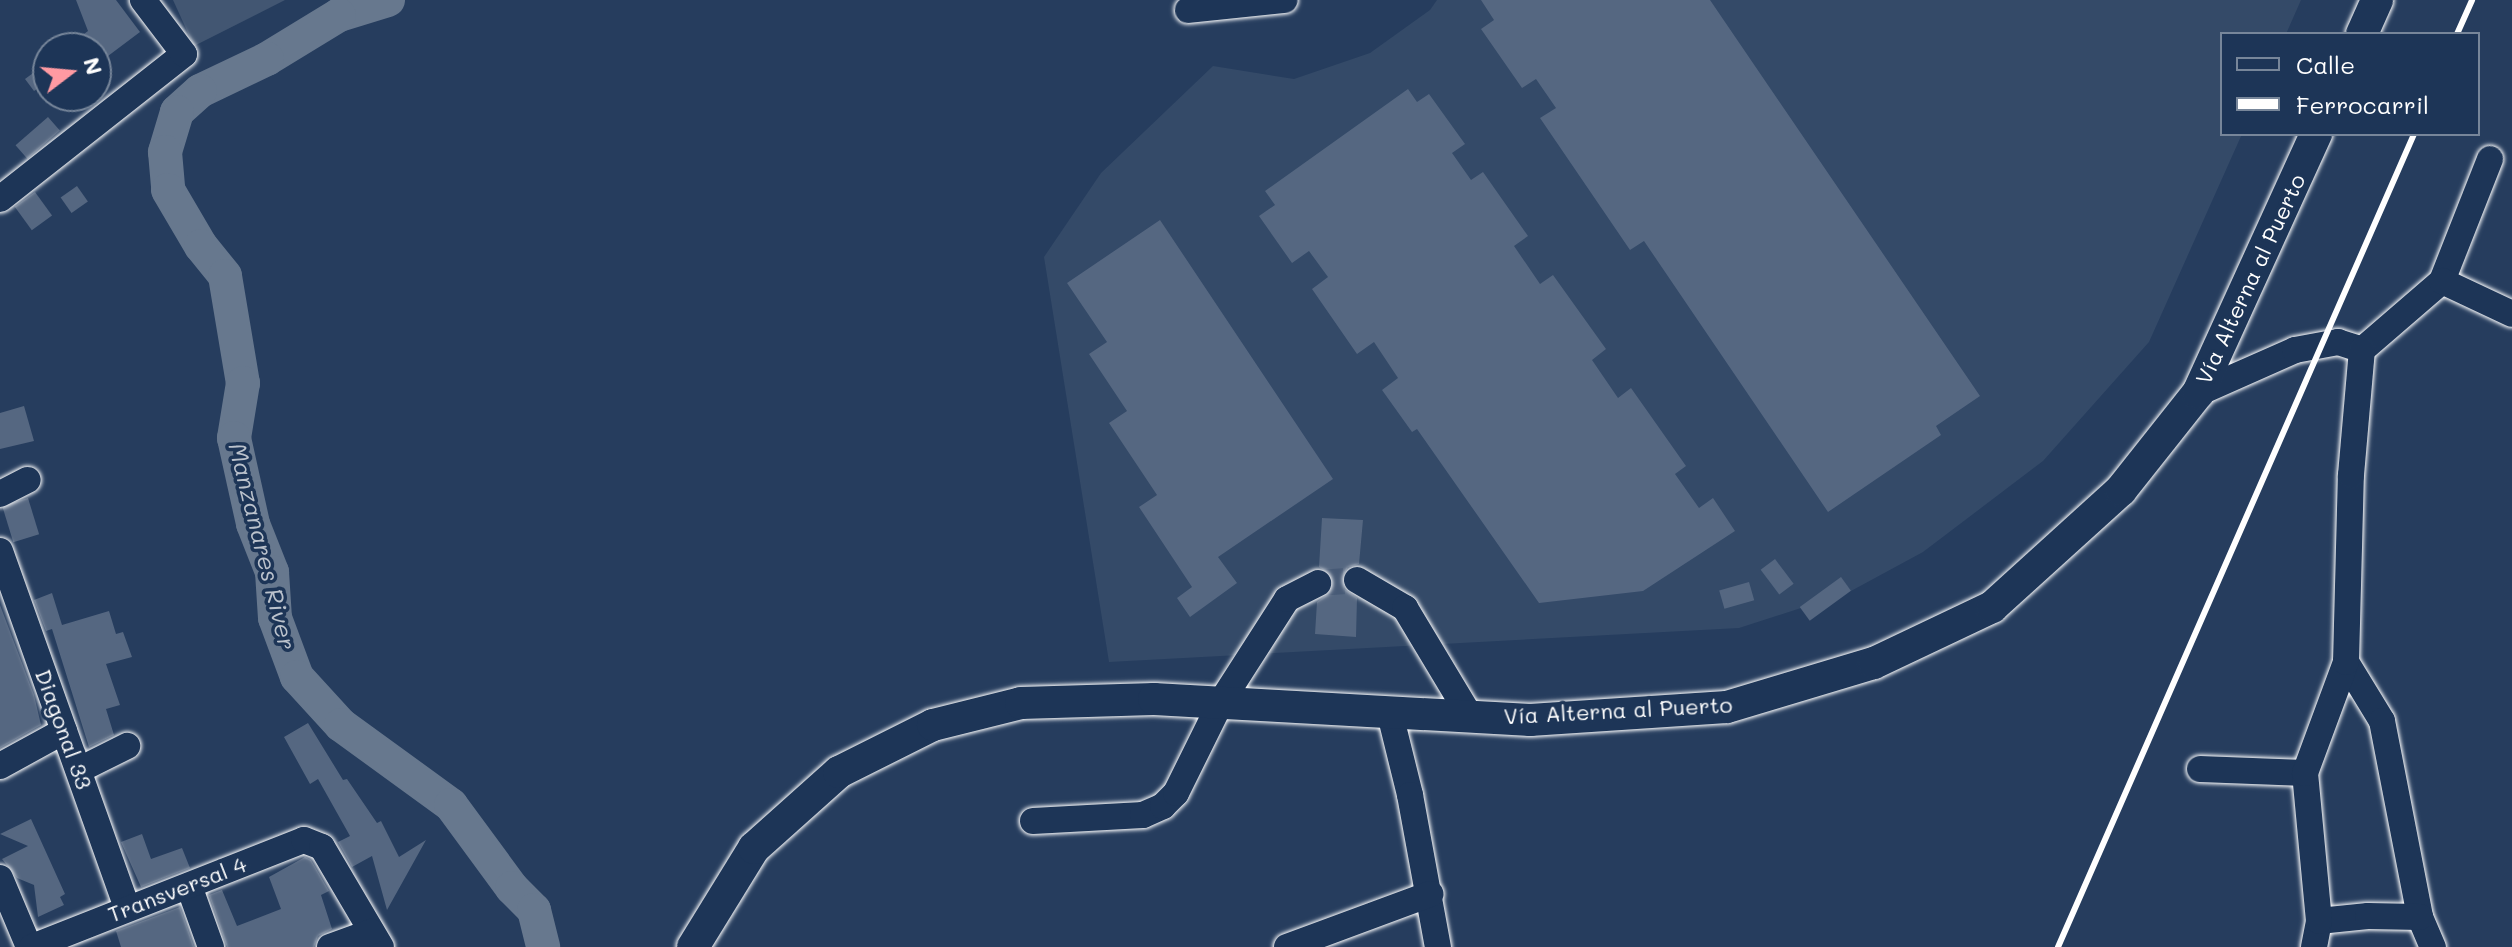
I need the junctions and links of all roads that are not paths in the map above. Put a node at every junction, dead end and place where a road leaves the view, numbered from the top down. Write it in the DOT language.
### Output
graph roads {
  1 [pos="143,0"];
  2 [pos="1284,0"];
  3 [pos="2377,0"];
  4 [pos="1188,10"];
  5 [pos="2363,32"];
  6 [pos="2315,136"];
  7 [pos="2490,159"];
  8 [pos="0,199"];
  9 [pos="2442,281"];
  10 [pos="2512,314"];
  11 [pos="2362,350"];
  12 [pos="2198,393"];
  13 [pos="28,480"];
  14 [pos="0,494"];
  15 [pos="0,551"];
  16 [pos="1357,580"];
  17 [pos="1318,583"];
  18 [pos="2346,662"];
  19 [pos="1221,702"];
  20 [pos="1389,710"];
  21 [pos="1470,716"];
  22 [pos="64,731"];
  23 [pos="127,746"];
  24 [pos="0,766"];
  25 [pos="2200,769"];
  26 [pos="79,770"];
  27 [pos="2305,773"];
  28 [pos="1033,821"];
  29 [pos="0,878"];
  30 [pos="189,886"];
  31 [pos="1430,894"];
  32 [pos="127,907"];
  33 [pos="2420,917"];
  34 [pos="2319,921"];
  35 [pos="376,940"];
  36 [pos="31,947"];
  37 [pos="211,947"];
  38 [pos="330,947"];
  39 [pos="693,947"];
  40 [pos="1287,947"];
  41 [pos="1438,947"];
  42 [pos="2314,947"];
  43 [pos="2433,947"];
  1 -- 8 [label="street"];
  2 -- 4 [label="street"];
  3 -- 5 [label="main road"];
  6 -- 12 [label="main road, Vía Alterna al Puerto"];
  7 -- 9 [label="street"];
  9 -- 10 [label="street"];
  9 -- 11 [label="street"];
  11 -- 12 [label="street"];
  11 -- 18 [label="street"];
  12 -- 21 [label="main road, Vía Alterna al Puerto"];
  13 -- 14 [label="street"];
  15 -- 22 [label="street, Diagonal 33"];
  16 -- 21 [label="street"];
  17 -- 19 [label="street"];
  18 -- 27 [label="street"];
  18 -- 33 [label="street"];
  19 -- 20 [label="main road, Vía Alterna al Puerto"];
  19 -- 28 [label="street"];
  19 -- 39 [label="main road, Vía Alterna al Puerto"];
  20 -- 21 [label="main road, Vía Alterna al Puerto"];
  20 -- 31 [label="street"];
  22 -- 24 [label="street"];
  22 -- 26 [label="street, Diagonal 33"];
  23 -- 26 [label="street"];
  25 -- 27 [label="street"];
  26 -- 32 [label="street, Diagonal 33"];
  27 -- 34 [label="street"];
  29 -- 36 [label="street"];
  30 -- 32 [label="street, Transversal 4"];
  30 -- 35 [label="street, Transversal 4"];
  30 -- 37 [label="street"];
  31 -- 40 [label="street"];
  31 -- 41 [label="street"];
  32 -- 36 [label="street, Transversal 4"];
  33 -- 34 [label="street"];
  33 -- 43 [label="street"];
  34 -- 42 [label="street"];
  35 -- 38 [label="street"];
}
